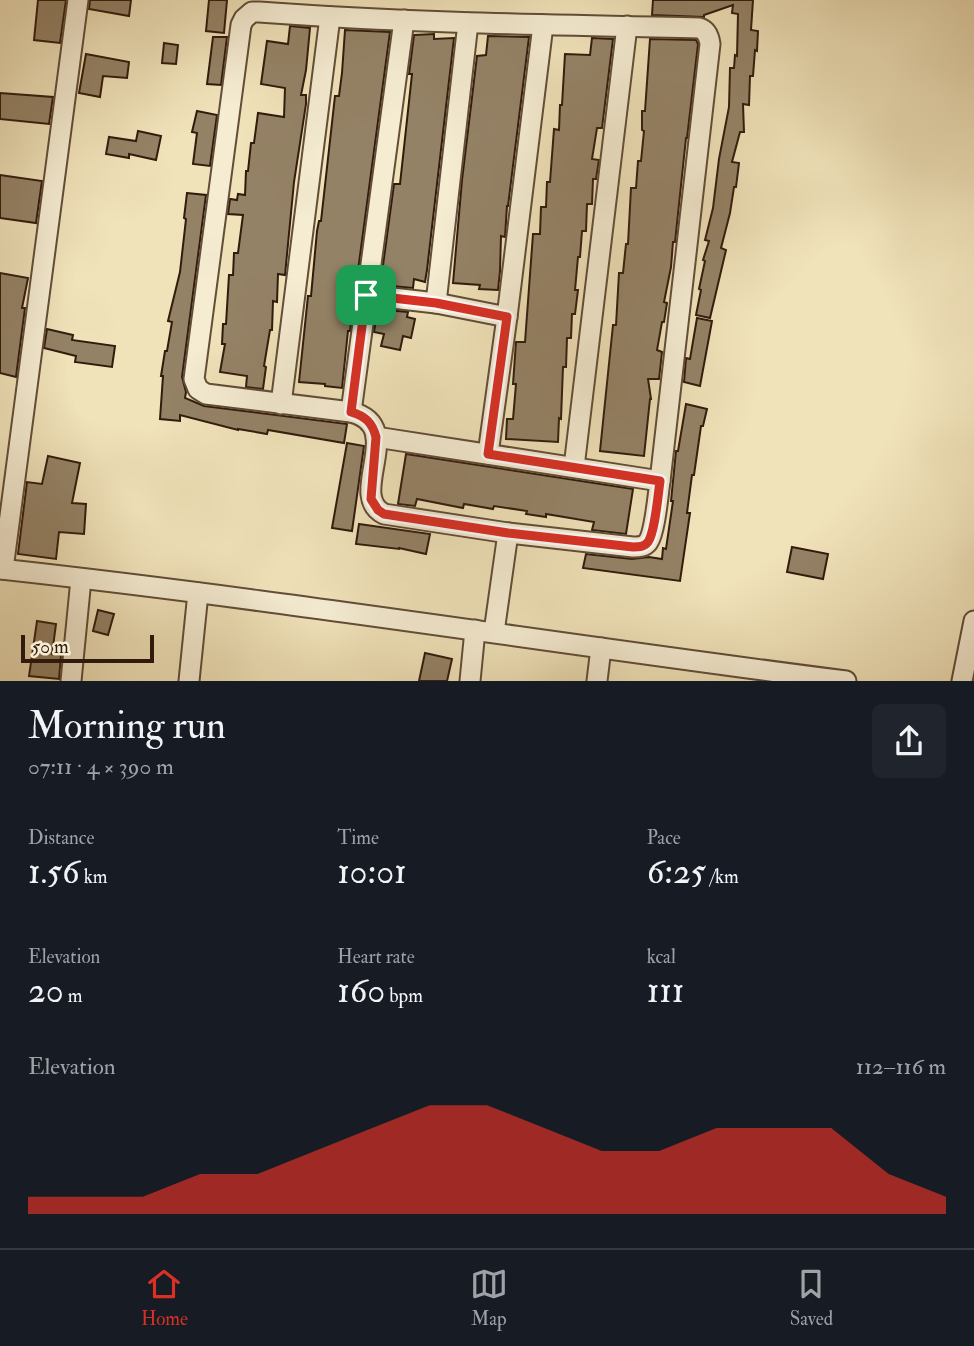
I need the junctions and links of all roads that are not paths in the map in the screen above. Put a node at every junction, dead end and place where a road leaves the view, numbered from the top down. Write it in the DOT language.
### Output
graph roads {
  1 [pos="78,0"];
  2 [pos="330,17"];
  3 [pos="404,20"];
  4 [pos="468,23"];
  5 [pos="543,25"];
  6 [pos="627,26"];
  7 [pos="366,295"];
  8 [pos="436,303"];
  9 [pos="507,317"];
  10 [pos="281,404"];
  11 [pos="351,412"];
  12 [pos="376,437"];
  13 [pos="488,454"];
  14 [pos="574,467"];
  15 [pos="660,481"];
  16 [pos="508,533"];
  17 [pos="1,569"];
  18 [pos="81,579"];
  19 [pos="198,593"];
  20 [pos="974,621"];
  21 [pos="485,631"];
  22 [pos="601,648"];
  23 [pos="72,681"];
  24 [pos="189,681"];
  25 [pos="470,681"];
  26 [pos="597,681"];
  27 [pos="846,681"];
  28 [pos="962,681"];
  1 -- 17 [label="street"];
  2 -- 3 [label="street"];
  2 -- 10 [label="street"];
  2 -- 10 [label="street"];
  3 -- 4 [label="street"];
  3 -- 7 [label="street"];
  4 -- 5 [label="street"];
  4 -- 8 [label="street"];
  5 -- 6 [label="street"];
  5 -- 9 [label="street"];
  6 -- 14 [label="street"];
  6 -- 15 [label="street"];
  7 -- 8 [label="street"];
  7 -- 11 [label="street"];
  8 -- 9 [label="street"];
  9 -- 13 [label="street"];
  10 -- 11 [label="street"];
  11 -- 12 [label="street"];
  12 -- 13 [label="street"];
  12 -- 16 [label="street"];
  13 -- 14 [label="street"];
  14 -- 15 [label="street"];
  15 -- 16 [label="street"];
  16 -- 21 [label="street"];
  17 -- 18 [label="street"];
  18 -- 19 [label="street"];
  18 -- 23 [label="street"];
  19 -- 21 [label="street"];
  19 -- 24 [label="street"];
  20 -- 28 [label="street"];
  21 -- 22 [label="street"];
  21 -- 25 [label="street"];
  22 -- 26 [label="street"];
  22 -- 27 [label="street"];
}
